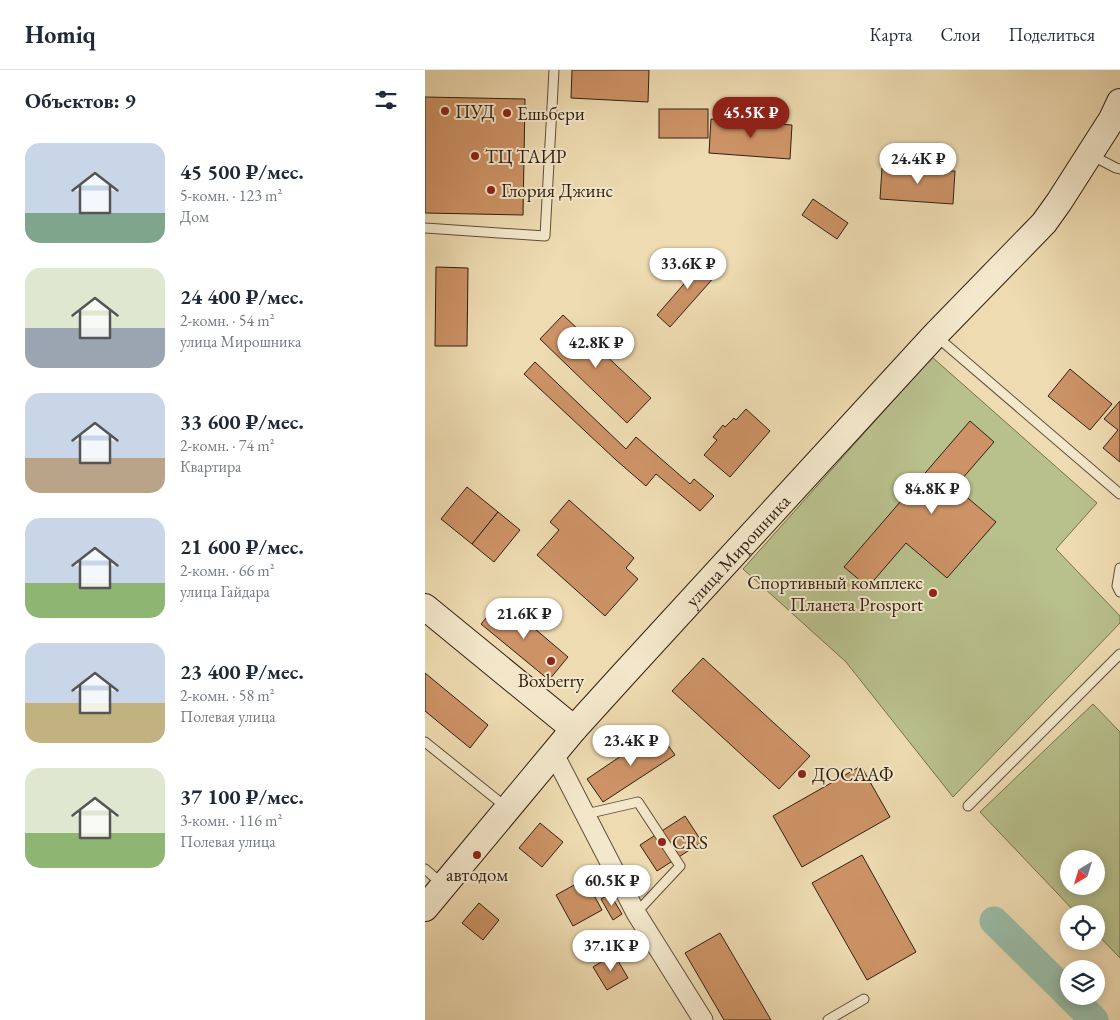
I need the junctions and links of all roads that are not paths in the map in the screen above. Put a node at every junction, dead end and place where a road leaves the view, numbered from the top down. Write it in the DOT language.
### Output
graph roads {
  1 [pos="554,70"];
  2 [pos="1116,111"];
  3 [pos="1089,154"];
  4 [pos="1120,169"];
  5 [pos="425,228"];
  6 [pos="935,335"];
  7 [pos="1120,494"];
  8 [pos="1120,568"];
  9 [pos="1120,592"];
  10 [pos="425,607"];
  11 [pos="1120,654"];
  12 [pos="574,729"];
  13 [pos="425,742"];
  14 [pos="554,754"];
  15 [pos="967,806"];
  16 [pos="508,809"];
  17 [pos="586,814"];
  18 [pos="434,877"];
  19 [pos="425,908"];
  20 [pos="636,913"];
  21 [pos="864,999"];
  22 [pos="703,1020"];
  23 [pos="828,1020"];
  1 -- 5 [label="lane"];
  2 -- 3 [label="main road, улица Мирошника"];
  3 -- 4 [label="lane"];
  3 -- 6 [label="main road, улица Мирошника"];
  6 -- 7 [label="lane"];
  6 -- 12 [label="main road, улица Мирошника"];
  8 -- 9 [label="lane"];
  10 -- 12 [label="main road"];
  11 -- 15 [label="lane"];
  12 -- 14 [label="main road, улица Мирошника"];
  13 -- 16 [label="lane"];
  14 -- 16 [label="main road, улица Мирошника"];
  14 -- 17 [label="street"];
  16 -- 18 [label="main road, улица Мирошника"];
  17 -- 20 [label="street"];
  17 -- 20 [label="lane"];
  18 -- 19 [label="main road, улица Мирошника"];
  20 -- 22 [label="street"];
  21 -- 23 [label="lane"];
}
